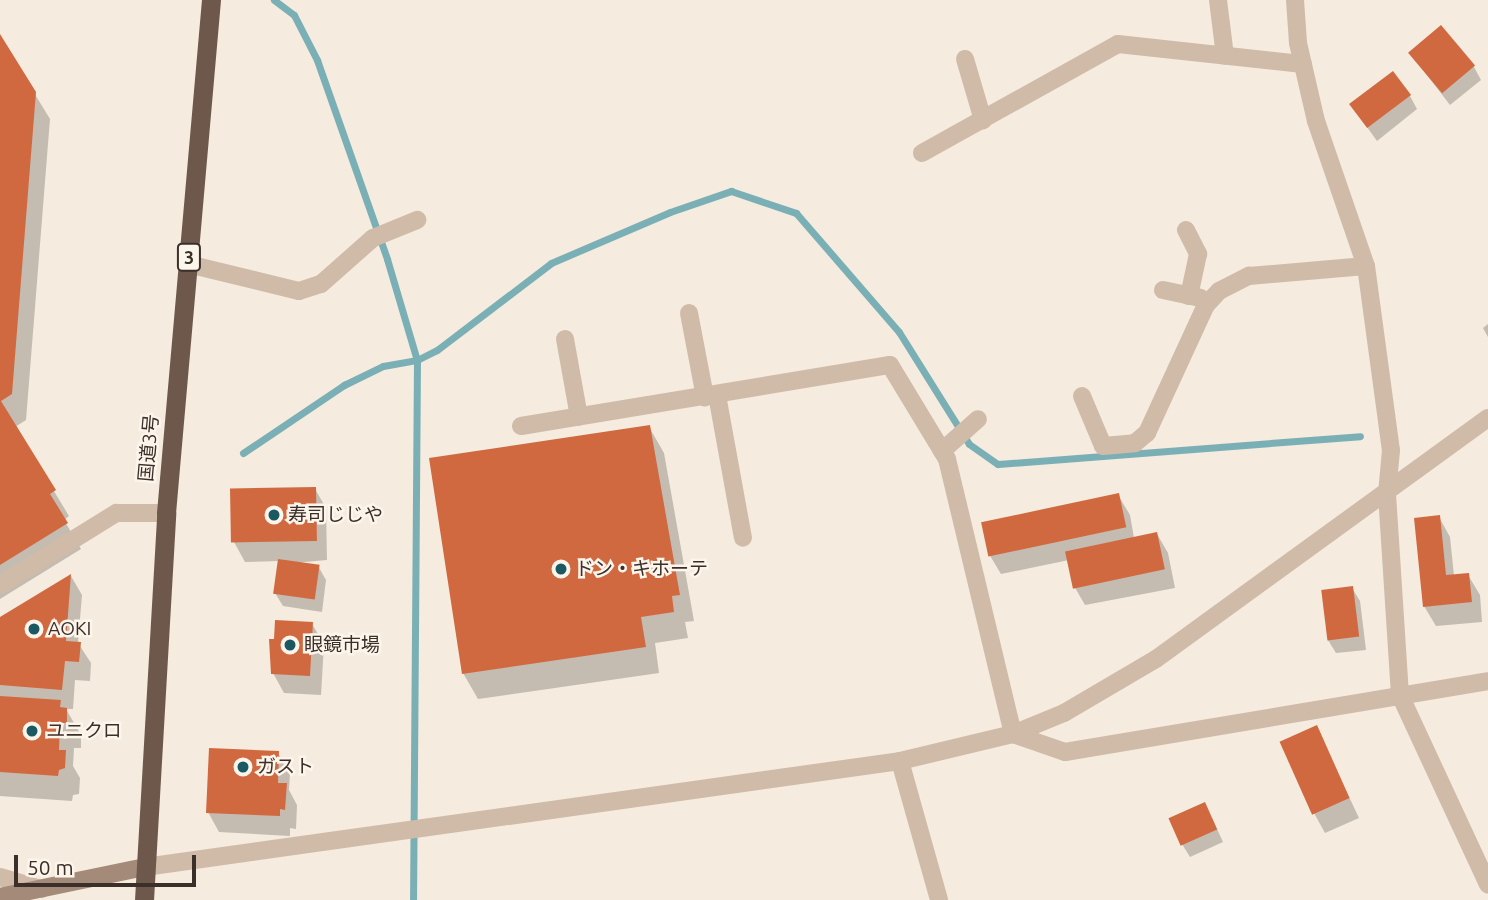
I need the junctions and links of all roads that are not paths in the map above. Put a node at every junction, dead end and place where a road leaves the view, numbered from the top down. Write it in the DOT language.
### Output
graph roads {
  1 [pos="211,0"];
  2 [pos="1218,0"];
  3 [pos="1295,0"];
  4 [pos="1225,56"];
  5 [pos="965,59"];
  6 [pos="1303,64"];
  7 [pos="983,120"];
  8 [pos="922,153"];
  9 [pos="417,220"];
  10 [pos="1186,230"];
  11 [pos="188,264"];
  12 [pos="1366,266"];
  13 [pos="1163,290"];
  14 [pos="1189,296"];
  15 [pos="1210,301"];
  16 [pos="689,313"];
  17 [pos="565,339"];
  18 [pos="711,396"];
  19 [pos="1082,396"];
  20 [pos="579,417"];
  21 [pos="1488,418"];
  22 [pos="976,420"];
  23 [pos="521,426"];
  24 [pos="946,448"];
  25 [pos="1387,494"];
  26 [pos="166,513"];
  27 [pos="743,538"];
  28 [pos="0,585"];
  29 [pos="1488,681"];
  30 [pos="1400,695"];
  31 [pos="1013,734"];
  32 [pos="900,761"];
  33 [pos="145,867"];
  34 [pos="0,877"];
  35 [pos="1488,885"];
  36 [pos="34,895"];
  37 [pos="0,897"];
  38 [pos="144,900"];
  39 [pos="939,900"];
  1 -- 11 [label="highway, 国道3号 / 3"];
  2 -- 4 [label="street"];
  3 -- 6 [label="street"];
  4 -- 6 [label="street"];
  4 -- 7 [label="street"];
  5 -- 7 [label="street"];
  6 -- 12 [label="street"];
  7 -- 8 [label="street"];
  9 -- 11 [label="street"];
  10 -- 14 [label="street"];
  11 -- 26 [label="highway, 国道3号 / 3"];
  12 -- 15 [label="street"];
  12 -- 25 [label="street"];
  13 -- 14 [label="street"];
  14 -- 15 [label="street"];
  15 -- 19 [label="street"];
  16 -- 18 [label="street"];
  17 -- 20 [label="street"];
  18 -- 20 [label="street"];
  18 -- 24 [label="street"];
  18 -- 27 [label="street"];
  20 -- 23 [label="street"];
  21 -- 25 [label="street"];
  22 -- 24 [label="street"];
  24 -- 31 [label="street"];
  25 -- 30 [label="street"];
  25 -- 31 [label="street"];
  26 -- 28 [label="street"];
  26 -- 33 [label="highway, 国道3号 / 3"];
  29 -- 30 [label="street"];
  30 -- 31 [label="street"];
  30 -- 35 [label="street"];
  31 -- 32 [label="street"];
  32 -- 33 [label="street"];
  32 -- 39 [label="street"];
  33 -- 36 [label="main road"];
  33 -- 38 [label="highway, 国道3号 / 3"];
  34 -- 36 [label="street"];
  36 -- 37 [label="main road"];
}
